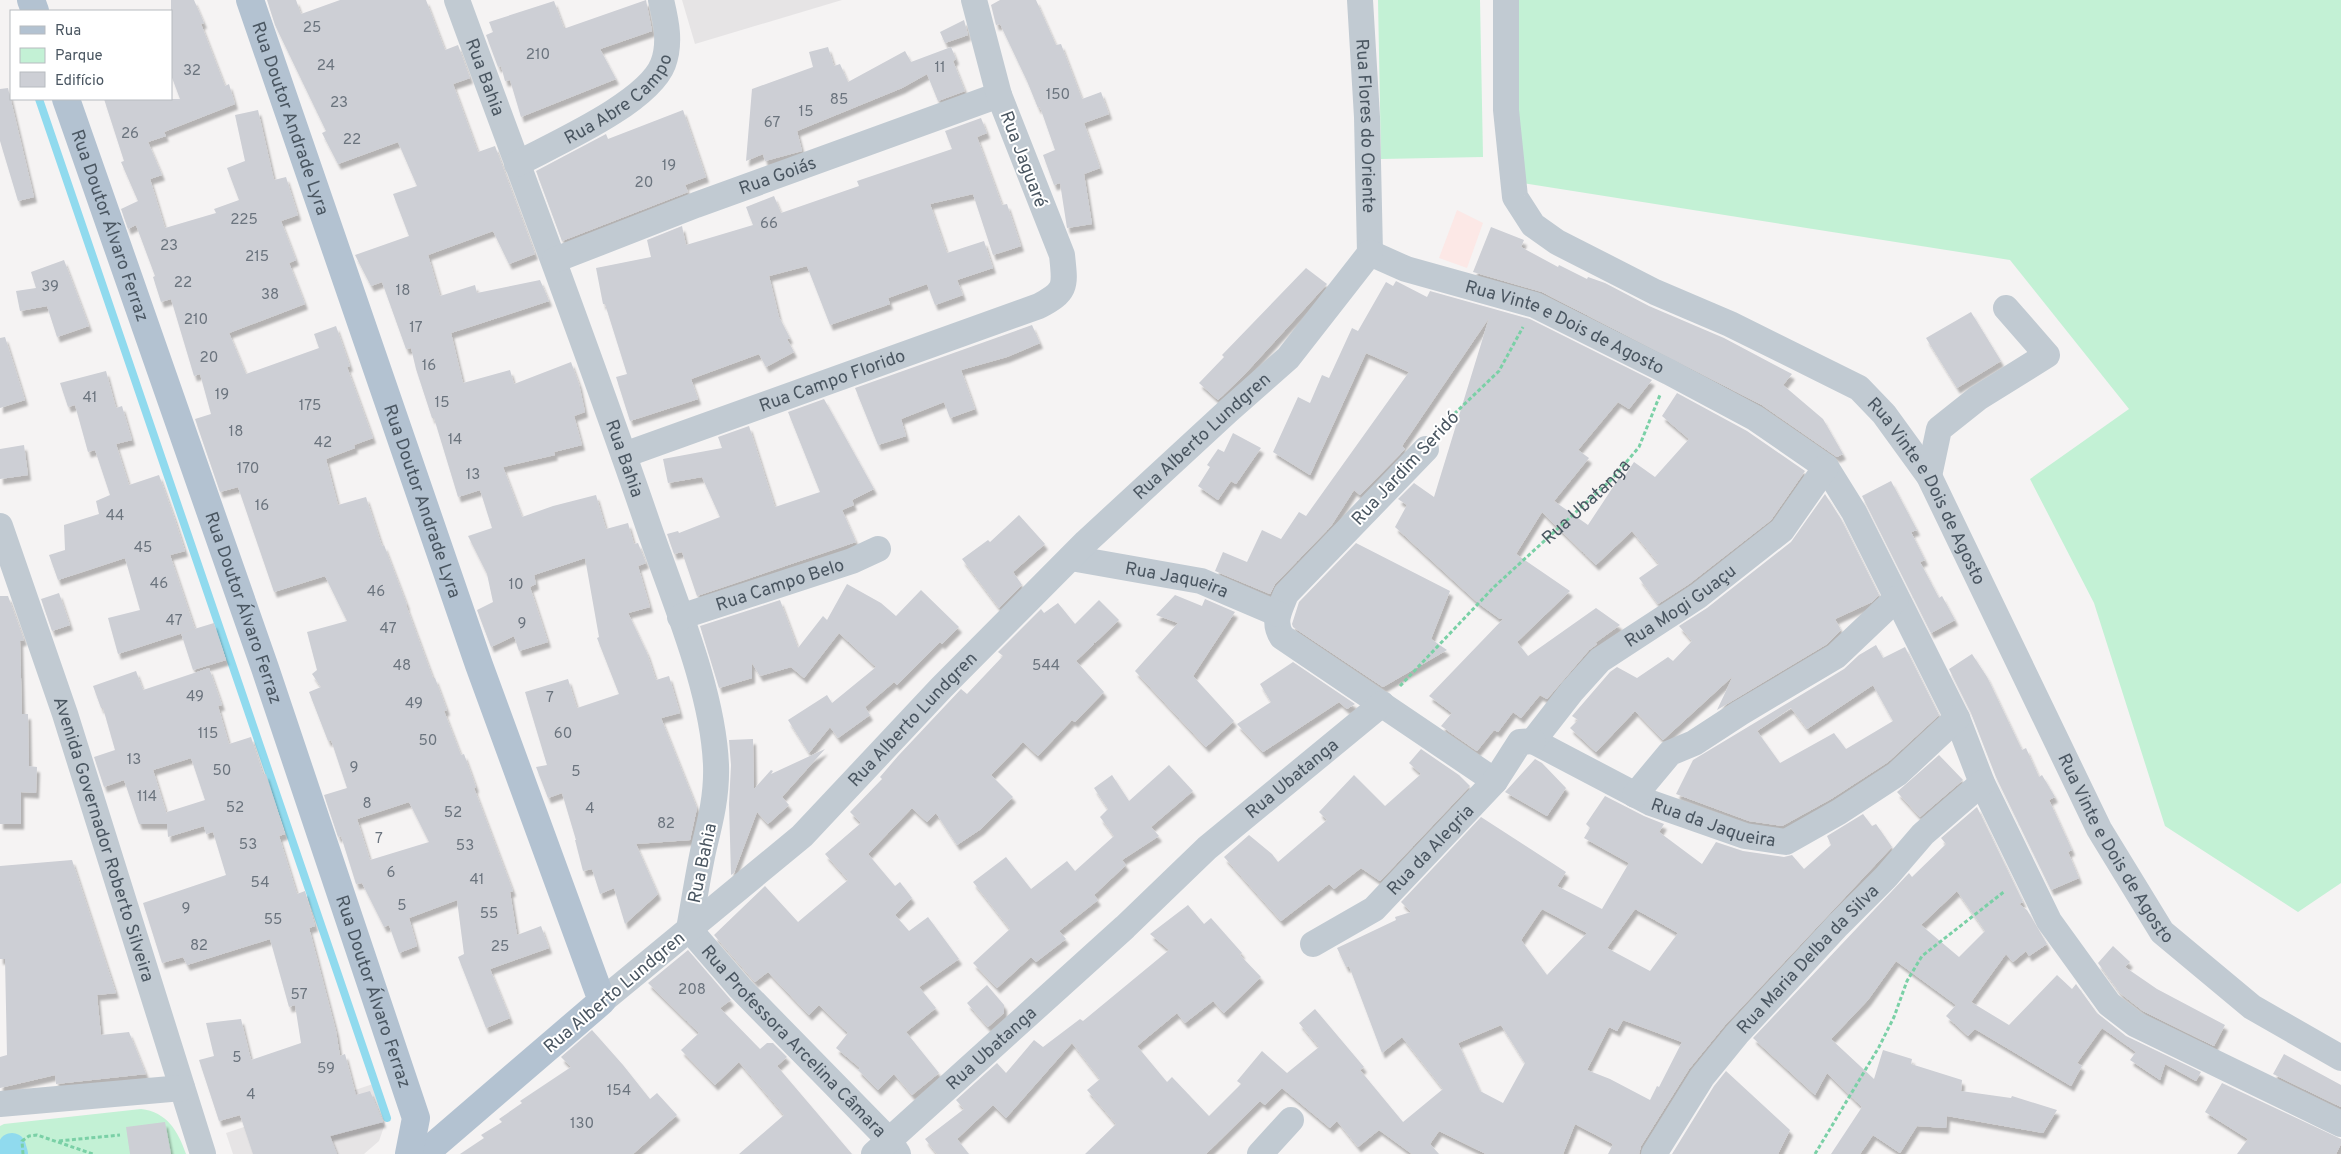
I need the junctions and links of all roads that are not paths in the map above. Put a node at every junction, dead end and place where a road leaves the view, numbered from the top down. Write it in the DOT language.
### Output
graph roads {
  1 [pos="250,0"];
  2 [pos="457,0"];
  3 [pos="661,0"];
  4 [pos="974,0"];
  5 [pos="1360,0"];
  6 [pos="1506,0"];
  7 [pos="999,95"];
  8 [pos="66,100"];
  9 [pos="517,164"];
  10 [pos="1370,253"];
  11 [pos="555,260"];
  12 [pos="1039,306"];
  13 [pos="2006,308"];
  14 [pos="1426,449"];
  15 [pos="624,455"];
  16 [pos="1826,467"];
  17 [pos="1929,476"];
  18 [pos="0,526"];
  19 [pos="878,549"];
  20 [pos="1071,558"];
  21 [pos="1896,599"];
  22 [pos="680,617"];
  23 [pos="1277,622"];
  24 [pos="1382,704"];
  25 [pos="1957,718"];
  26 [pos="1533,741"];
  27 [pos="1494,781"];
  28 [pos="1982,783"];
  29 [pos="1635,795"];
  30 [pos="689,929"];
  31 [pos="1313,944"];
  32 [pos="602,1001"];
  33 [pos="2341,1058"];
  34 [pos="182,1088"];
  35 [pos="0,1104"];
  36 [pos="416,1118"];
  37 [pos="1291,1120"];
  38 [pos="2341,1124"];
  39 [pos="446,1136"];
  40 [pos="887,1149"];
  41 [pos="203,1154"];
  42 [pos="410,1154"];
  43 [pos="424,1154"];
  44 [pos="1260,1154"];
  45 [pos="1654,1154"];
  1 -- 32 [label="main road, Rua Doutor Andrade Lyra"];
  2 -- 9 [label="street, Rua Bahia"];
  3 -- 9 [label="street, Rua Abre Campo"];
  4 -- 7 [label="street, Rua Jaguaré"];
  5 -- 10 [label="street, Rua Flores do Oriente"];
  6 -- 17 [label="street, Rua Vinte e Dois de Agosto"];
  7 -- 11 [label="street, Rua Goiás"];
  7 -- 12 [label="street, Rua Jaguaré"];
  8 -- 36 [label="main road, Rua Doutor Álvaro Ferraz"];
  9 -- 11 [label="street, Rua Bahia"];
  10 -- 16 [label="street, Rua Vinte e Dois de Agosto"];
  10 -- 20 [label="street, Rua Alberto Lundgren"];
  11 -- 15 [label="street, Rua Bahia"];
  12 -- 15 [label="street, Rua Campo Florido"];
  13 -- 17 [label="street"];
  14 -- 23 [label="street, Rua Jardim Seridó"];
  15 -- 22 [label="street, Rua Bahia"];
  16 -- 21 [label="street, Rua Vinte e Dois de Agosto"];
  16 -- 26 [label="street, Rua Mogi Guaçu"];
  17 -- 33 [label="street, Rua Vinte e Dois de Agosto"];
  18 -- 34 [label="street, Avenida Governador Roberto Silveira"];
  19 -- 22 [label="street, Rua Campo Belo"];
  20 -- 23 [label="street, Rua Jaqueira"];
  20 -- 30 [label="street, Rua Alberto Lundgren"];
  21 -- 25 [label="street, Rua Vinte e Dois de Agosto"];
  21 -- 29 [label="street"];
  22 -- 30 [label="street, Rua Bahia"];
  23 -- 24 [label="street"];
  24 -- 27 [label="street"];
  24 -- 40 [label="street, Rua Ubatanga"];
  25 -- 28 [label="street, Rua Vinte e Dois de Agosto"];
  25 -- 29 [label="street, Rua da Jaqueira"];
  26 -- 27 [label="street, Rua da Alegria"];
  26 -- 29 [label="street, Rua da Jaqueira"];
  27 -- 31 [label="street, Rua da Alegria"];
  28 -- 38 [label="street, Rua Vinte e Dois de Agosto"];
  28 -- 45 [label="street, Rua Maria Delba da Silva"];
  30 -- 32 [label="street, Rua Alberto Lundgren"];
  30 -- 40 [label="street, Rua Professora Arcelina Câmara"];
  32 -- 39 [label="main road, Rua Alberto Lundgren"];
  34 -- 35 [label="street"];
  34 -- 41 [label="street, Avenida Governador Roberto Silveira"];
  36 -- 39 [label="main road"];
  36 -- 42 [label="main road, Rua Doutor Álvaro Ferraz"];
  37 -- 44 [label="street"];
  39 -- 43 [label="main road, Rua Alberto Lundgren"];
}
